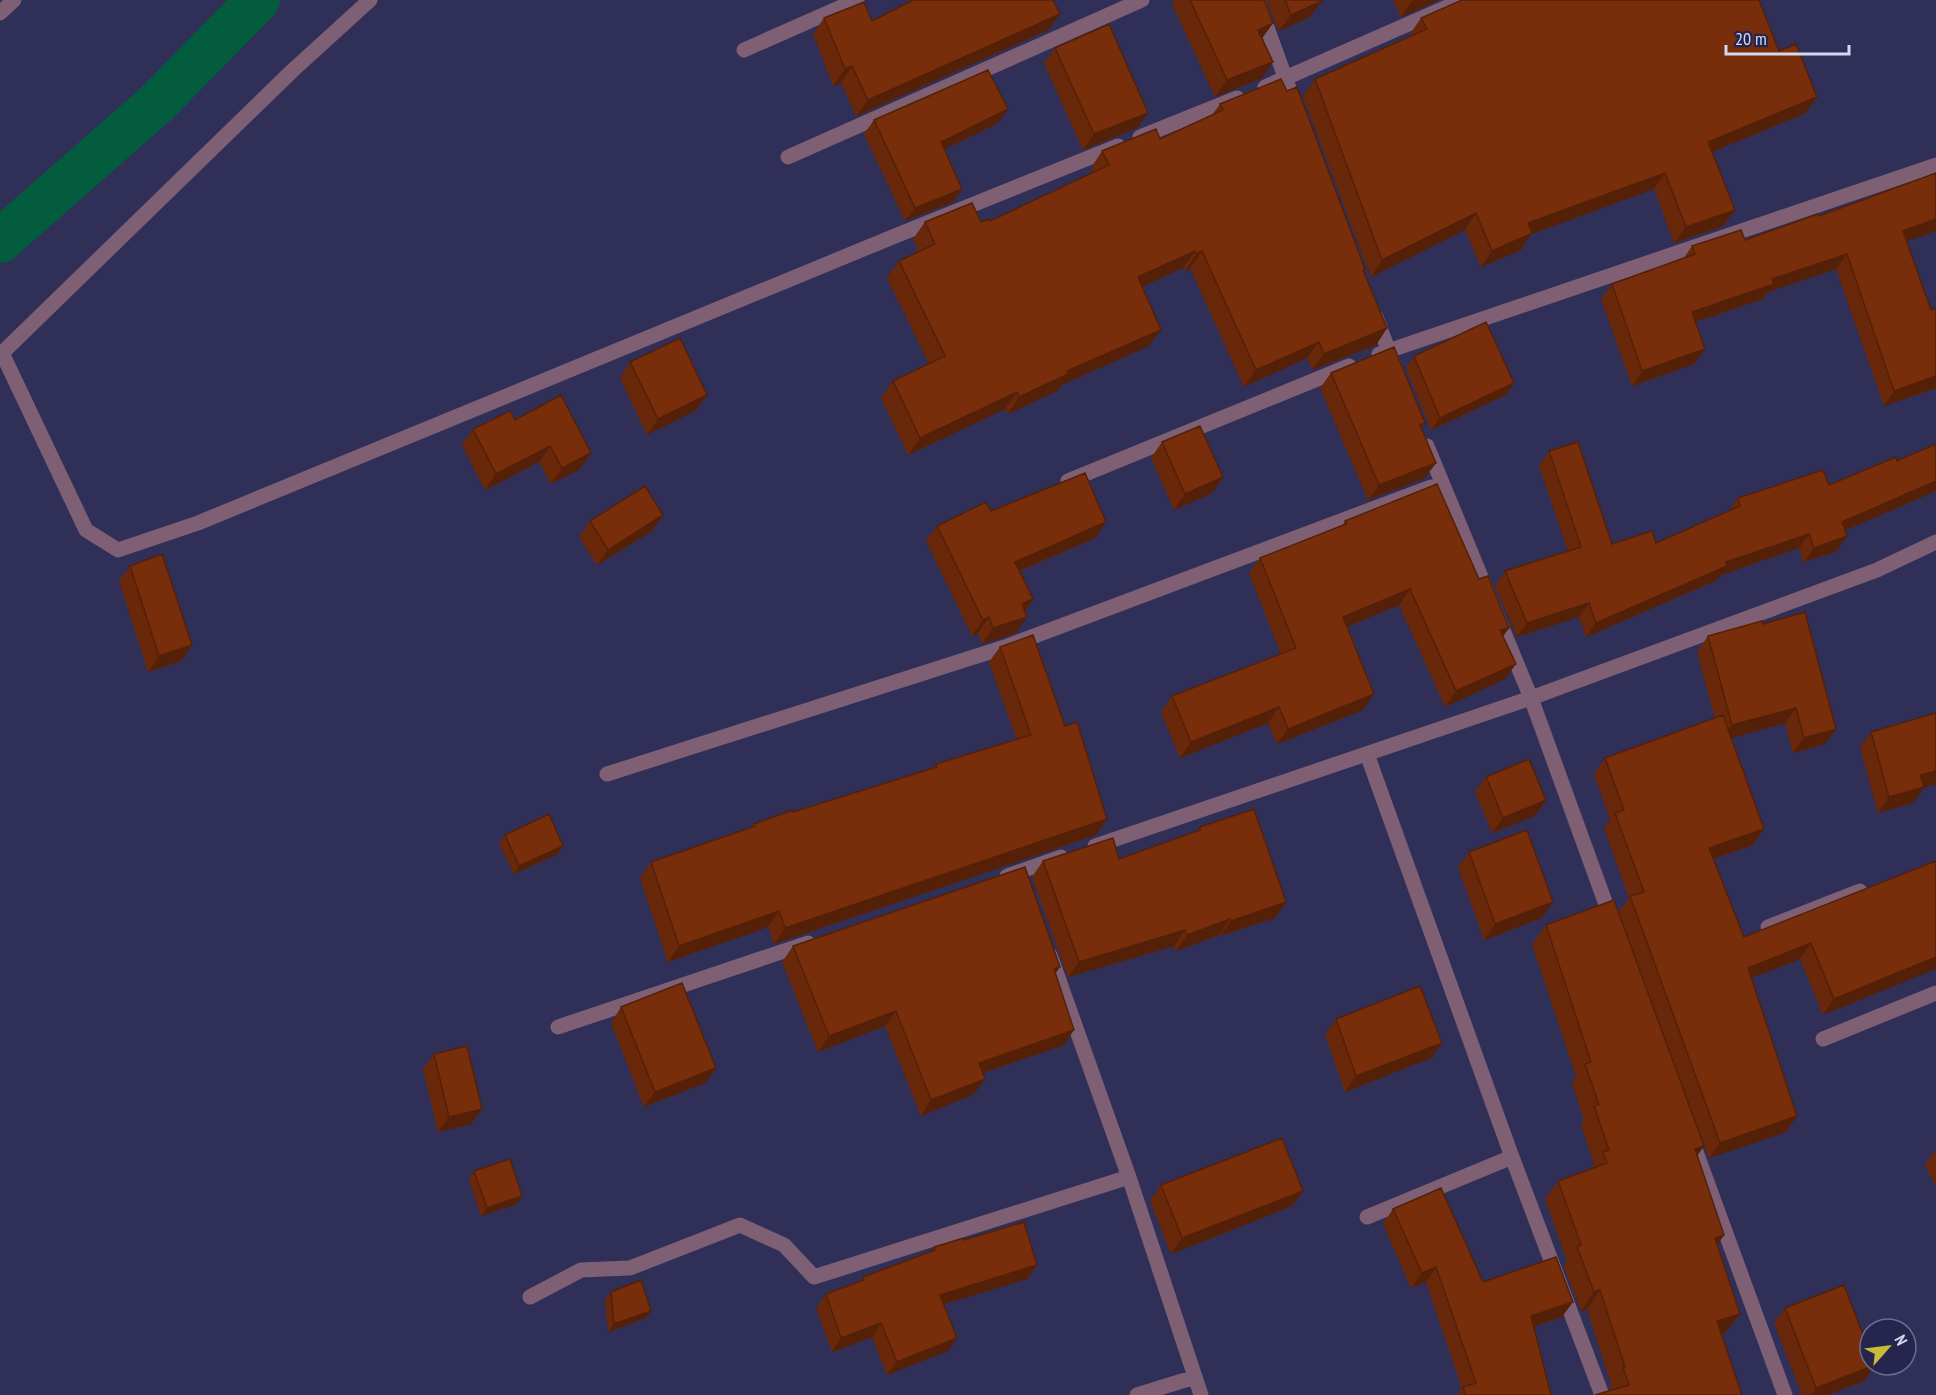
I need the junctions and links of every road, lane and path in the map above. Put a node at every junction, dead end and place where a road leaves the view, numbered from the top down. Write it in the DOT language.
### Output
graph roads {
  1 [pos="14,0"];
  2 [pos="370,0"];
  3 [pos="857,0"];
  4 [pos="1142,0"];
  5 [pos="1257,0"];
  6 [pos="1463,0"];
  7 [pos="0,13"];
  8 [pos="744,50"];
  9 [pos="1285,79"];
  10 [pos="1302,122"];
  11 [pos="788,157"];
  12 [pos="1936,165"];
  13 [pos="1372,307"];
  14 [pos="1388,350"];
  15 [pos="1,354"];
  16 [pos="1402,383"];
  17 [pos="1419,428"];
  18 [pos="1442,483"];
  19 [pos="1052,487"];
  20 [pos="1936,542"];
  21 [pos="1531,698"];
  22 [pos="1367,754"];
  23 [pos="607,774"];
  24 [pos="998,879"];
  25 [pos="1873,886"];
  26 [pos="1768,927"];
  27 [pos="1617,934"];
  28 [pos="1044,937"];
  29 [pos="817,940"];
  30 [pos="1936,993"];
  31 [pos="558,1027"];
  32 [pos="1823,1039"];
  33 [pos="1687,1125"];
  34 [pos="1512,1157"];
  35 [pos="1129,1177"];
  36 [pos="1367,1217"];
  37 [pos="530,1297"];
  38 [pos="1195,1377"];
  39 [pos="1137,1395"];
  40 [pos="1201,1395"];
  41 [pos="1602,1395"];
  42 [pos="1785,1395"];
  1 -- 7 [label="street"];
  2 -- 15 [label="street"];
  3 -- 8 [label="street"];
  4 -- 11 [label="street"];
  5 -- 9 [label="street"];
  6 -- 9 [label="street"];
  9 -- 10 [label="street"];
  9 -- 15 [label="street"];
  12 -- 14 [label="street"];
  13 -- 14 [label="street"];
  14 -- 16 [label="street"];
  14 -- 19 [label="street"];
  17 -- 18 [label="street"];
  18 -- 21 [label="street"];
  18 -- 23 [label="street"];
  20 -- 21 [label="street"];
  21 -- 22 [label="street"];
  21 -- 27 [label="street"];
  22 -- 24 [label="street"];
  22 -- 34 [label="street"];
  25 -- 26 [label="street"];
  28 -- 35 [label="street"];
  29 -- 31 [label="street"];
  30 -- 32 [label="street"];
  33 -- 42 [label="street"];
  34 -- 36 [label="street"];
  34 -- 41 [label="street"];
  35 -- 37 [label="street"];
  35 -- 38 [label="street"];
  38 -- 39 [label="street"];
  38 -- 40 [label="street"];
}
